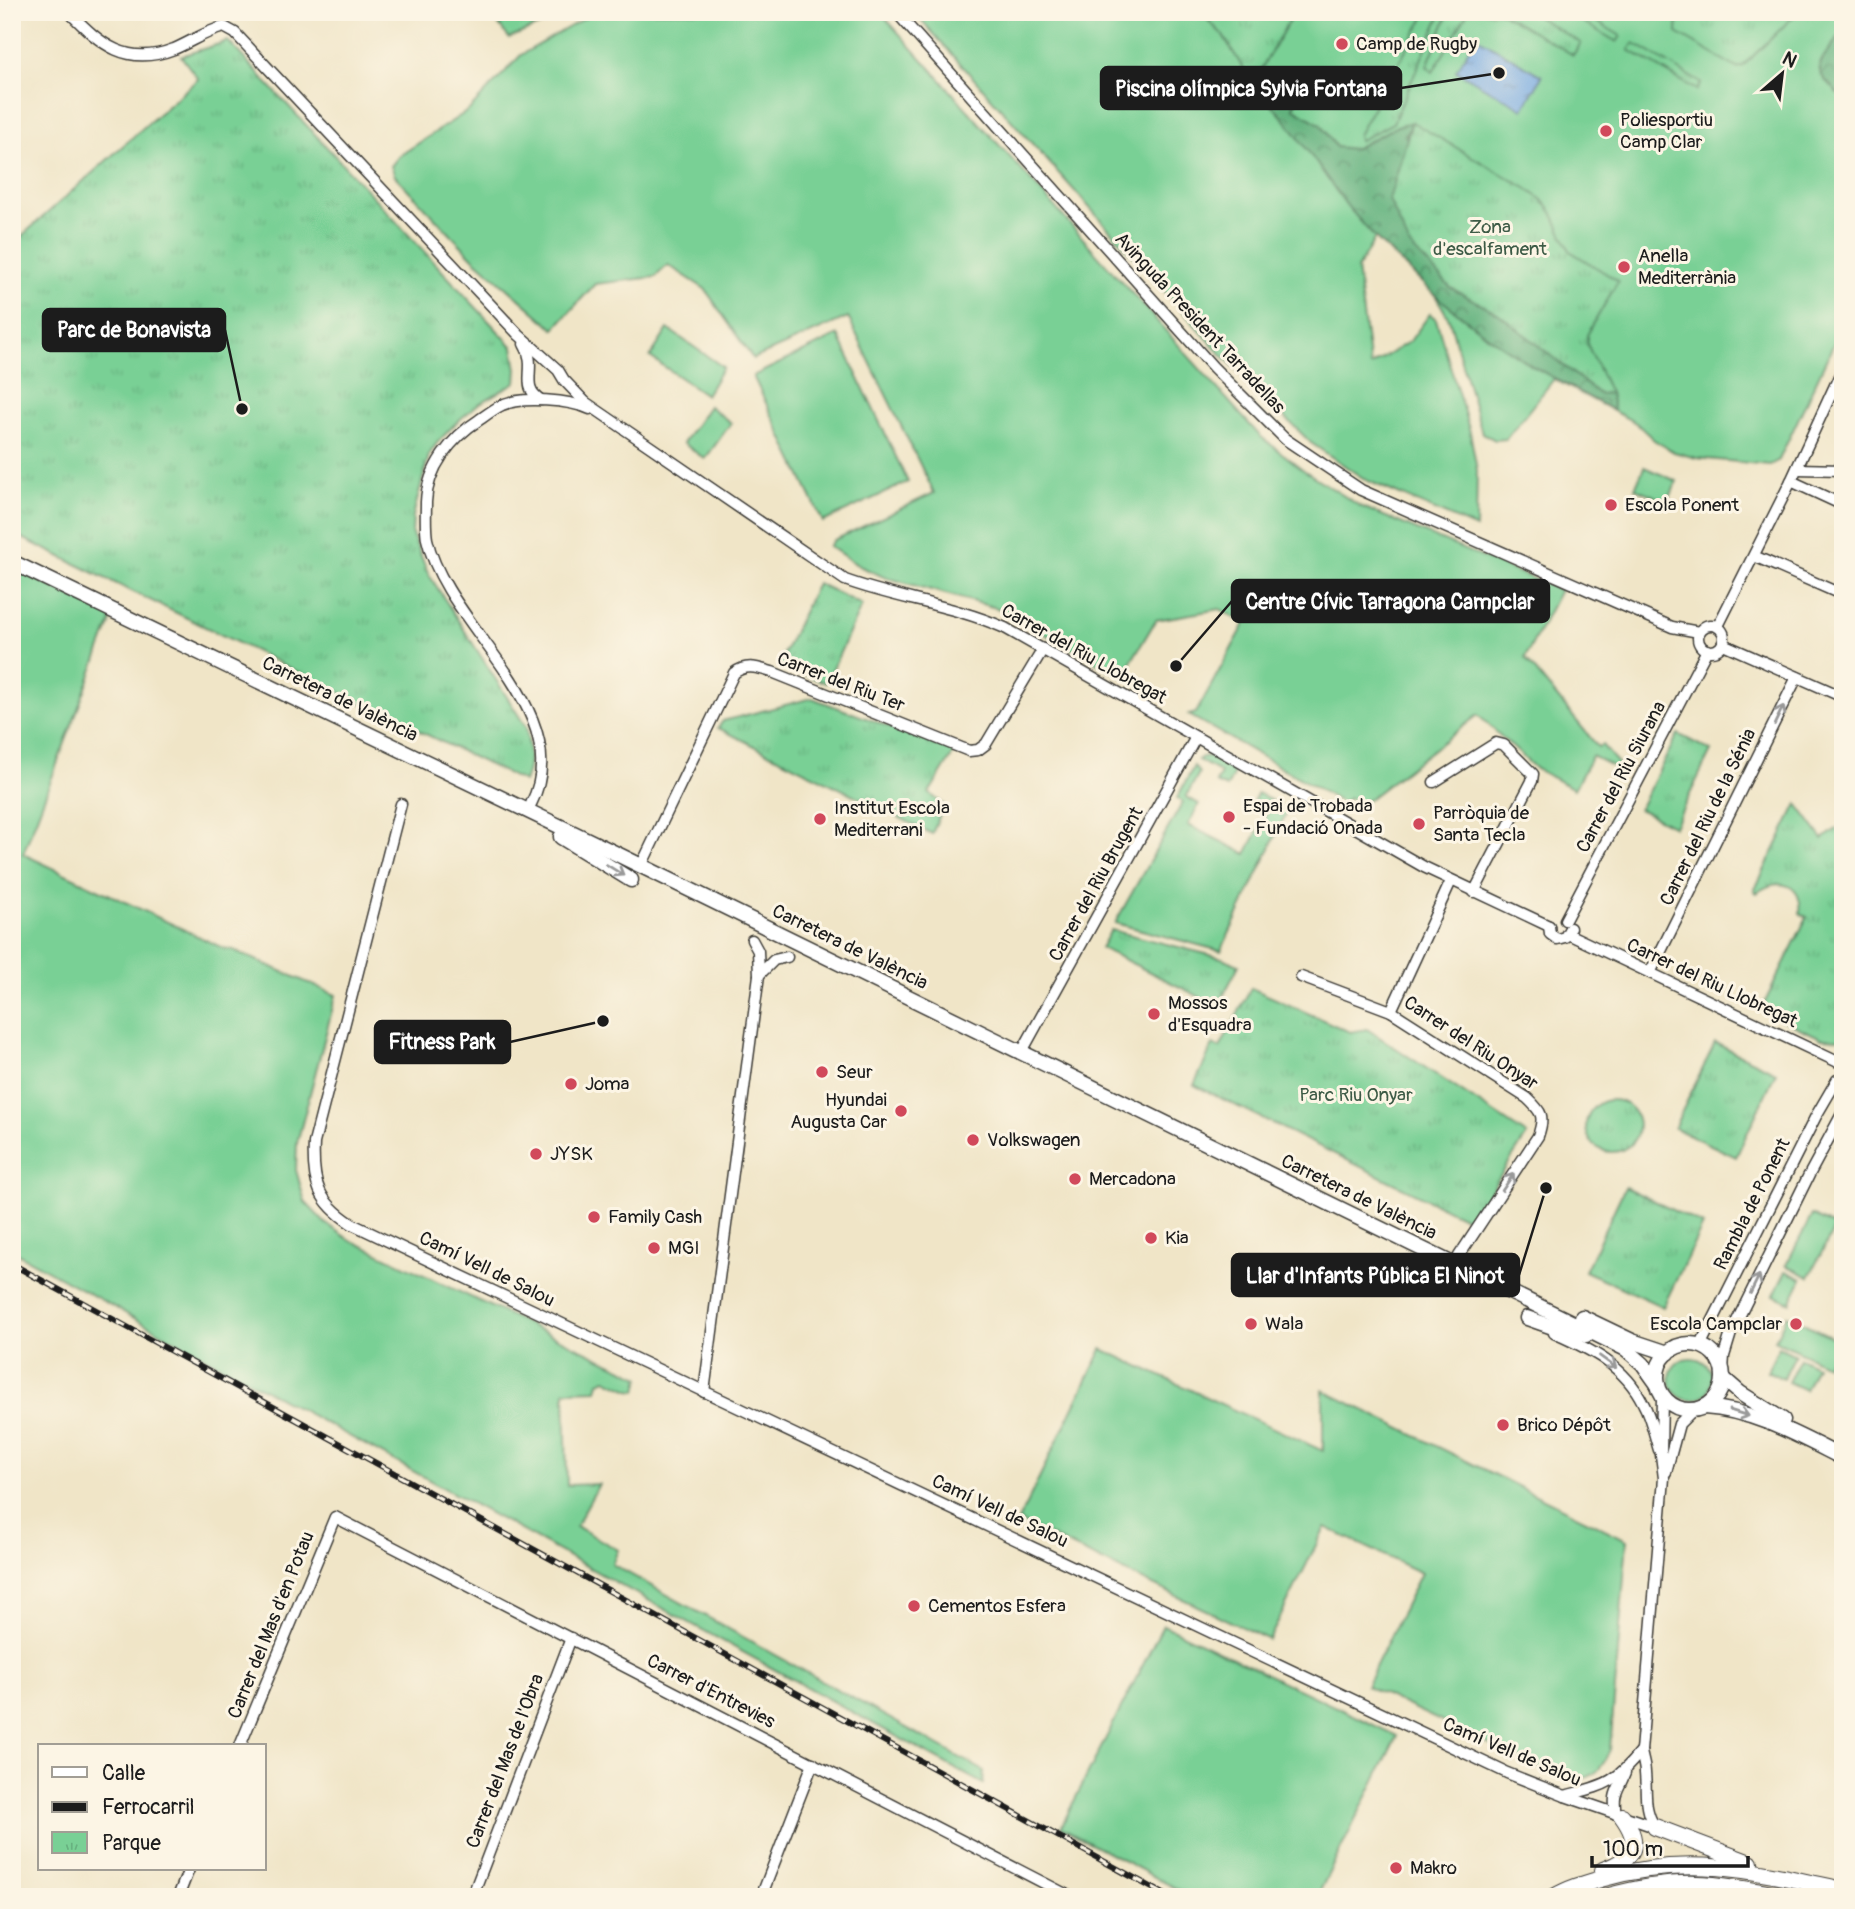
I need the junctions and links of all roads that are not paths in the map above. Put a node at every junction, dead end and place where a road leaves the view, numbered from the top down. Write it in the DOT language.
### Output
graph roads {
  1 [pos="69,12"];
  2 [pos="896,12"];
  3 [pos="519,335"];
  4 [pos="553,367"];
  5 [pos="1843,368"];
  6 [pos="530,377"];
  7 [pos="564,380"];
  8 [pos="546,400"];
  9 [pos="508,403"];
  10 [pos="606,416"];
  11 [pos="1797,469"];
  12 [pos="1843,470"];
  13 [pos="1791,481"];
  14 [pos="1843,505"];
  15 [pos="12,552"];
  16 [pos="1754,556"];
  17 [pos="12,562"];
  18 [pos="1843,595"];
  19 [pos="1718,626"];
  20 [pos="1699,632"];
  21 [pos="1723,644"];
  22 [pos="1043,649"];
  23 [pos="1707,650"];
  24 [pos="1797,677"];
  25 [pos="1843,697"];
  26 [pos="1196,737"];
  27 [pos="1434,782"];
  28 [pos="494,795"];
  29 [pos="401,804"];
  30 [pos="531,804"];
  31 [pos="644,860"];
  32 [pos="631,880"];
  33 [pos="1451,881"];
  34 [pos="1474,892"];
  35 [pos="1565,920"];
  36 [pos="1549,926"];
  37 [pos="1568,934"];
  38 [pos="752,940"];
  39 [pos="787,957"];
  40 [pos="1650,974"];
  41 [pos="759,975"];
  42 [pos="1301,977"];
  43 [pos="1391,1011"];
  44 [pos="1025,1046"];
  45 [pos="1841,1062"];
  46 [pos="1840,1084"];
  47 [pos="1843,1112"];
  48 [pos="1460,1256"];
  49 [pos="1527,1318"];
  50 [pos="1597,1335"];
  51 [pos="1700,1346"];
  52 [pos="1668,1353"];
  53 [pos="1723,1374"];
  54 [pos="1660,1390"];
  55 [pos="704,1392"];
  56 [pos="1698,1409"];
  57 [pos="1843,1448"];
  58 [pos="1661,1455"];
  59 [pos="1843,1458"];
  60 [pos="1664,1478"];
  61 [pos="335,1517"];
  62 [pos="571,1638"];
  63 [pos="241,1744"];
  64 [pos="1641,1751"];
  65 [pos="813,1763"];
  66 [pos="1628,1767"];
  67 [pos="1644,1791"];
  68 [pos="1565,1796"];
  69 [pos="1621,1816"];
  70 [pos="1655,1827"];
  71 [pos="189,1870"];
  72 [pos="1795,1879"];
  73 [pos="1843,1890"];
  74 [pos="1558,1895"];
  75 [pos="178,1897"];
  76 [pos="472,1897"];
  77 [pos="761,1897"];
  78 [pos="1071,1897"];
  79 [pos="1606,1897"];
  80 [pos="1787,1897"];
  1 -- 3 [label="street"];
  2 -- 20 [label="street, Avinguda President Tarradellas"];
  3 -- 4 [label="street"];
  3 -- 6 [label="street"];
  4 -- 6 [label="street"];
  4 -- 7 [label="street"];
  5 -- 11 [label="street"];
  6 -- 8 [label="street"];
  6 -- 9 [label="street, Carrer del Riu Llobregat"];
  7 -- 8 [label="street"];
  7 -- 10 [label="street, Carrer del Riu Llobregat"];
  8 -- 9 [label="street, Carrer del Riu Llobregat"];
  8 -- 10 [label="street, Carrer del Riu Llobregat"];
  9 -- 30 [label="street, Carrer del Riu Llobregat"];
  10 -- 22 [label="street, Carrer del Riu Llobregat"];
  11 -- 12 [label="street"];
  11 -- 13 [label="street"];
  13 -- 14 [label="street"];
  13 -- 16 [label="street"];
  15 -- 30 [label="main road, Carretera de València"];
  16 -- 18 [label="street"];
  16 -- 19 [label="street"];
  17 -- 28 [label="main road, Carretera de València"];
  19 -- 20 [label="street"];
  19 -- 21 [label="street"];
  20 -- 23 [label="street"];
  21 -- 23 [label="street"];
  21 -- 24 [label="street"];
  22 -- 26 [label="street, Carrer del Riu Llobregat"];
  22 -- 31 [label="street, Carrer del Riu Ter"];
  23 -- 35 [label="street, Carrer del Riu Siurana"];
  24 -- 25 [label="street"];
  40 -- 24 [label="street, Carrer del Riu de la Sénia, one-way"];
  26 -- 33 [label="street, Carrer del Riu Llobregat"];
  26 -- 44 [label="street, Carrer del Riu Brugent"];
  27 -- 34 [label="street"];
  28 -- 32 [label="main road, one-way"];
  28 -- 50 [label="main road, Carretera de València"];
  29 -- 55 [label="street, Camí Vell de Salou"];
  30 -- 31 [label="main road, Carretera de València"];
  31 -- 44 [label="main road, Carretera de València"];
  33 -- 34 [label="street, Carrer del Riu Llobregat"];
  33 -- 43 [label="street"];
  34 -- 36 [label="street, Carrer del Riu Llobregat"];
  35 -- 36 [label="street"];
  35 -- 37 [label="street"];
  36 -- 37 [label="street"];
  37 -- 40 [label="street, Carrer del Riu Llobregat"];
  38 -- 41 [label="street"];
  39 -- 41 [label="street"];
  40 -- 45 [label="street, Carrer del Riu Llobregat"];
  41 -- 55 [label="street"];
  42 -- 43 [label="street, Carrer del Riu Onyar"];
  48 -- 43 [label="street, Carrer del Riu Onyar, one-way"];
  44 -- 48 [label="main road, Carretera de València"];
  45 -- 46 [label="street"];
  46 -- 51 [label="street, Rambla de Ponent"];
  53 -- 47 [label="street, Rambla de Ponent, one-way"];
  48 -- 52 [label="main road, Carretera de València"];
  49 -- 50 [label="main road"];
  49 -- 58 [label="street, one-way"];
  50 -- 54 [label="main road, Carretera de València"];
  51 -- 52 [label="main road"];
  51 -- 53 [label="main road"];
  52 -- 54 [label="main road"];
  53 -- 56 [label="main road"];
  53 -- 57 [label="main road"];
  54 -- 56 [label="main road"];
  54 -- 58 [label="street"];
  55 -- 68 [label="street, Camí Vell de Salou"];
  56 -- 59 [label="main road, one-way"];
  56 -- 60 [label="street"];
  58 -- 60 [label="street"];
  60 -- 64 [label="street"];
  61 -- 62 [label="street, Carrer d'Entrevies"];
  61 -- 63 [label="street, Carrer del Mas d'en Potau"];
  62 -- 65 [label="street, Carrer d'Entrevies"];
  62 -- 76 [label="street, Carrer del Mas de l'Obra"];
  64 -- 66 [label="street"];
  64 -- 67 [label="street"];
  65 -- 77 [label="street"];
  65 -- 78 [label="street, Carrer d'Entrevies"];
  66 -- 68 [label="street"];
  66 -- 69 [label="street"];
  67 -- 69 [label="street"];
  67 -- 70 [label="street"];
  68 -- 69 [label="street, Camí Vell de Salou"];
  69 -- 70 [label="street, Camí Vell de Salou"];
  69 -- 74 [label="highway"];
  70 -- 72 [label="highway"];
  71 -- 75 [label="street"];
  72 -- 73 [label="highway"];
  72 -- 74 [label="highway"];
  79 -- 80 [label="highway"];
}
